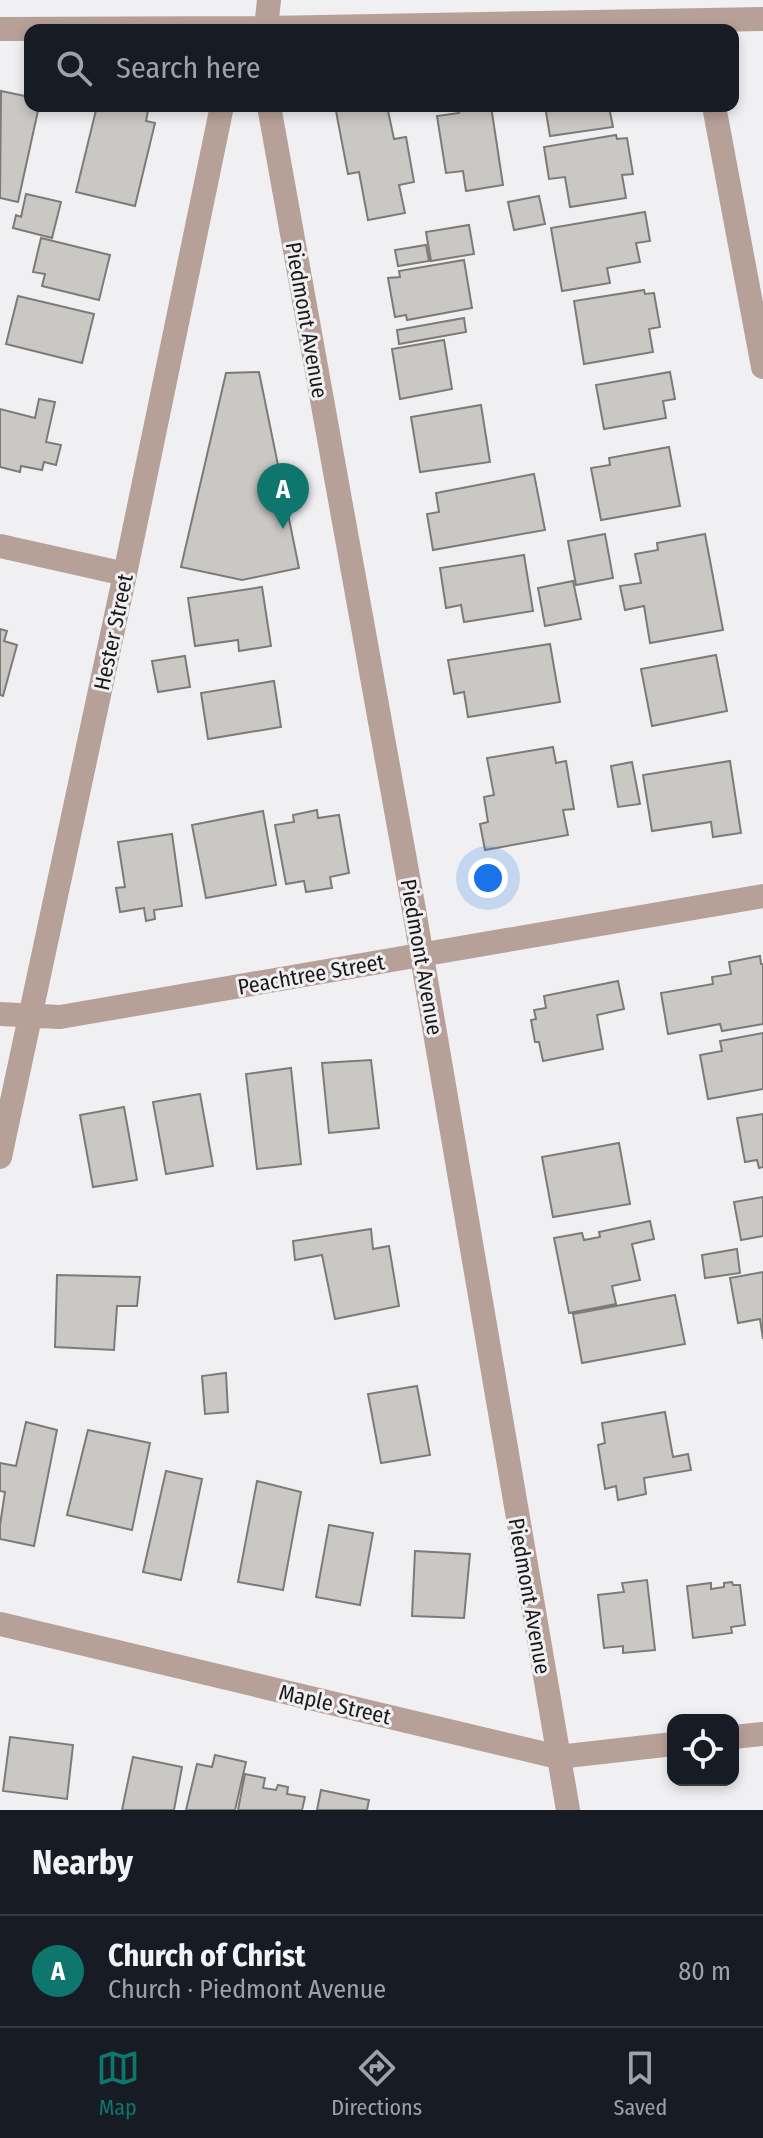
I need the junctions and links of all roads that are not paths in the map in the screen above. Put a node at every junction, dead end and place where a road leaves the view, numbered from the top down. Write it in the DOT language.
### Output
graph roads {
  1 [pos="269,0"];
  2 [pos="735,16"];
  3 [pos="763,19"];
  4 [pos="253,24"];
  5 [pos="412,24"];
  6 [pos="0,29"];
  7 [pos="24,29"];
  8 [pos="221,112"];
  9 [pos="270,112"];
  10 [pos="715,112"];
  11 [pos="763,367"];
  12 [pos="0,546"];
  13 [pos="125,574"];
  14 [pos="763,896"];
  15 [pos="422,955"];
  16 [pos="0,1014"];
  17 [pos="29,1015"];
  18 [pos="0,1157"];
  19 [pos="0,1624"];
  20 [pos="763,1734"];
  21 [pos="739,1736"];
  22 [pos="667,1745"];
  23 [pos="558,1757"];
  24 [pos="568,1810"];
  1 -- 4 [label="street"];
  2 -- 3 [label="street"];
  2 -- 5 [label="street"];
  6 -- 7 [label="street"];
  8 -- 13 [label="street, Hester Street"];
  9 -- 15 [label="street, Piedmont Avenue"];
  10 -- 11 [label="street"];
  12 -- 13 [label="street"];
  13 -- 17 [label="street, Hester Street"];
  14 -- 15 [label="street, Peachtree Street"];
  15 -- 17 [label="street, Peachtree Street"];
  15 -- 23 [label="street, Piedmont Avenue"];
  16 -- 17 [label="street, Peachtree Street"];
  17 -- 18 [label="street, Hester Street"];
  19 -- 23 [label="street, Maple Street"];
  20 -- 21 [label="street"];
  22 -- 23 [label="street, Maple Street"];
  23 -- 24 [label="street, Piedmont Avenue"];
}
